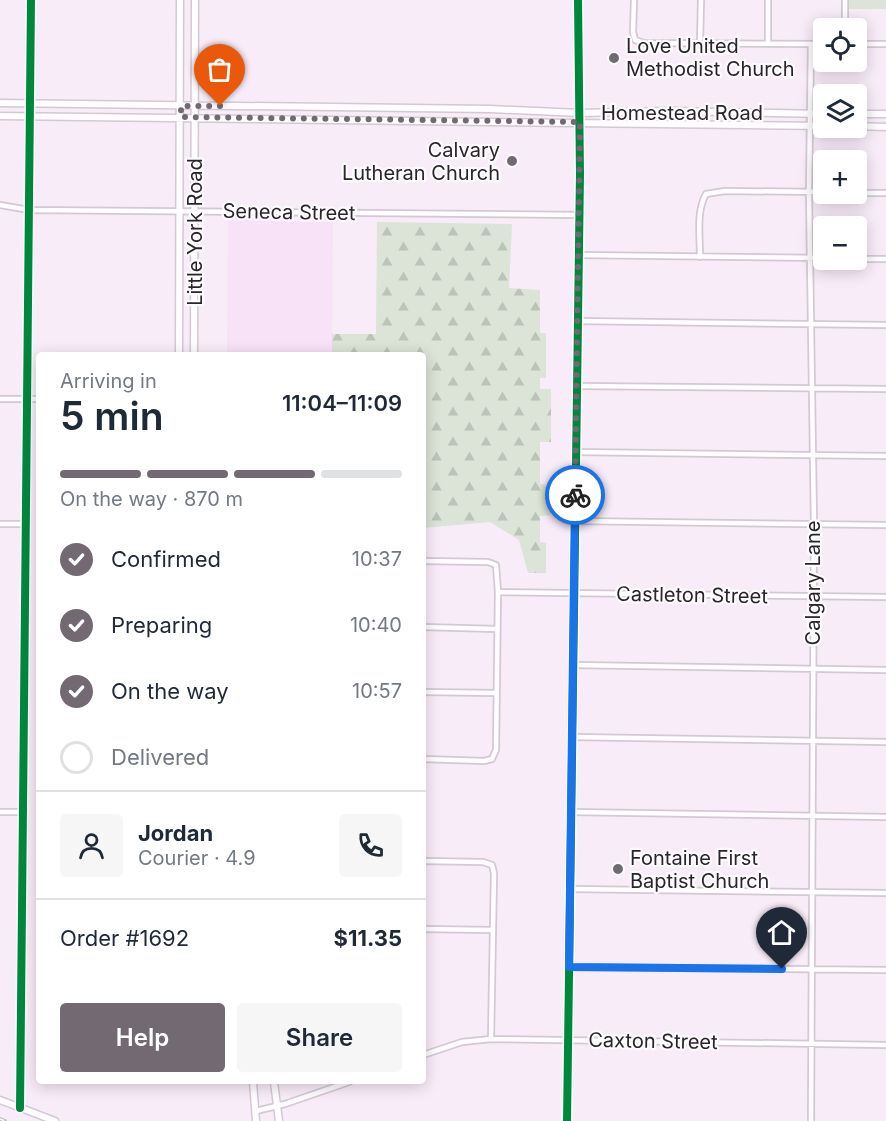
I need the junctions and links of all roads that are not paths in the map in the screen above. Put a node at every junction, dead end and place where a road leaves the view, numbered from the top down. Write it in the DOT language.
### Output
graph roads {
  1 [pos="32,0"];
  2 [pos="578,0"];
  3 [pos="633,0"];
  4 [pos="701,0"];
  5 [pos="768,0"];
  6 [pos="845,0"];
  7 [pos="180,3"];
  8 [pos="195,3"];
  9 [pos="845,18"];
  10 [pos="700,43"];
  11 [pos="768,44"];
  12 [pos="810,44"];
  13 [pos="867,44"];
  14 [pos="886,44"];
  15 [pos="0,103"];
  16 [pos="30,104"];
  17 [pos="181,106"];
  18 [pos="196,106"];
  19 [pos="305,108"];
  20 [pos="490,109"];
  21 [pos="670,111"];
  22 [pos="723,112"];
  23 [pos="580,113"];
  24 [pos="810,114"];
  25 [pos="867,114"];
  26 [pos="886,114"];
  27 [pos="0,116"];
  28 [pos="30,116"];
  29 [pos="181,117"];
  30 [pos="196,118"];
  31 [pos="305,119"];
  32 [pos="491,121"];
  33 [pos="580,122"];
  34 [pos="669,123"];
  35 [pos="723,124"];
  36 [pos="810,125"];
  37 [pos="813,125"];
  38 [pos="867,126"];
  39 [pos="886,127"];
  40 [pos="809,192"];
  41 [pos="813,192"];
  42 [pos="867,193"];
  43 [pos="886,193"];
  44 [pos="0,205"];
  45 [pos="29,210"];
  46 [pos="194,211"];
  47 [pos="180,212"];
  48 [pos="579,215"];
  49 [pos="579,255"];
  50 [pos="700,257"];
  51 [pos="810,258"];
  52 [pos="867,259"];
  53 [pos="886,259"];
  54 [pos="576,321"];
  55 [pos="811,324"];
  56 [pos="886,325"];
  57 [pos="179,352"];
  58 [pos="194,352"];
  59 [pos="576,386"];
  60 [pos="813,389"];
  61 [pos="886,389"];
  62 [pos="0,399"];
  63 [pos="28,399"];
  64 [pos="36,399"];
  65 [pos="575,452"];
  66 [pos="813,455"];
  67 [pos="886,456"];
  68 [pos="575,521"];
  69 [pos="0,524"];
  70 [pos="27,524"];
  71 [pos="814,524"];
  72 [pos="886,525"];
  73 [pos="426,561"];
  74 [pos="498,592"];
  75 [pos="574,593"];
  76 [pos="813,596"];
  77 [pos="886,597"];
  78 [pos="426,627"];
  79 [pos="497,629"];
  80 [pos="573,665"];
  81 [pos="813,669"];
  82 [pos="886,670"];
  83 [pos="426,692"];
  84 [pos="496,693"];
  85 [pos="571,737"];
  86 [pos="813,741"];
  87 [pos="886,742"];
  88 [pos="426,759"];
  89 [pos="0,812"];
  90 [pos="24,812"];
  91 [pos="571,812"];
  92 [pos="813,815"];
  93 [pos="886,817"];
  94 [pos="426,861"];
  95 [pos="570,889"];
  96 [pos="812,892"];
  97 [pos="886,893"];
  98 [pos="426,928"];
  99 [pos="492,930"];
  100 [pos="569,967"];
  101 [pos="812,969"];
  102 [pos="886,970"];
  103 [pos="491,1039"];
  104 [pos="567,1040"];
  105 [pos="812,1044"];
  106 [pos="886,1045"];
  107 [pos="426,1054"];
  108 [pos="253,1084"];
  109 [pos="274,1084"];
  110 [pos="330,1084"];
  111 [pos="344,1084"];
  112 [pos="331,1088"];
  113 [pos="0,1100"];
  114 [pos="278,1106"];
  115 [pos="20,1108"];
  116 [pos="256,1111"];
  117 [pos="55,1121"];
  118 [pos="256,1121"];
  119 [pos="279,1121"];
  120 [pos="567,1121"];
  121 [pos="811,1121"];
  1 -- 16 [label="street"];
  2 -- 23 [label="main road"];
  3 -- 10 [label="street"];
  4 -- 10 [label="street"];
  5 -- 11 [label="street"];
  6 -- 9 [label="street"];
  7 -- 8 [label="main road"];
  7 -- 17 [label="main road, Little York Road"];
  8 -- 18 [label="main road, Little York Road"];
  10 -- 11 [label="street"];
  11 -- 12 [label="street"];
  12 -- 24 [label="street, Calgary Lane"];
  13 -- 14 [label="street"];
  15 -- 16 [label="main road, Homestead Road"];
  16 -- 17 [label="main road, Homestead Road"];
  16 -- 28 [label="street"];
  17 -- 18 [label="main road, Homestead Road"];
  17 -- 29 [label="main road, Little York Road"];
  18 -- 19 [label="main road, Homestead Road"];
  18 -- 30 [label="main road, Little York Road"];
  19 -- 20 [label="main road, Homestead Road"];
  19 -- 31 [label="main road"];
  20 -- 23 [label="main road, Homestead Road"];
  20 -- 32 [label="main road"];
  21 -- 22 [label="main road, Homestead Road"];
  21 -- 23 [label="main road, Homestead Road"];
  21 -- 34 [label="main road"];
  22 -- 24 [label="main road, Homestead Road"];
  22 -- 35 [label="main road"];
  23 -- 33 [label="main road"];
  24 -- 36 [label="street, Calgary Lane"];
  25 -- 26 [label="main road"];
  27 -- 28 [label="main road, Homestead Road"];
  28 -- 29 [label="main road, Homestead Road"];
  28 -- 45 [label="street"];
  29 -- 30 [label="main road, Homestead Road"];
  29 -- 47 [label="main road, Little York Road"];
  30 -- 31 [label="main road, Homestead Road"];
  30 -- 46 [label="main road, Little York Road"];
  31 -- 32 [label="main road, Homestead Road"];
  32 -- 33 [label="main road, Homestead Road"];
  33 -- 34 [label="main road, Homestead Road"];
  33 -- 48 [label="main road"];
  34 -- 35 [label="main road, Homestead Road"];
  35 -- 36 [label="main road, Homestead Road"];
  36 -- 37 [label="main road, Homestead Road"];
  36 -- 40 [label="street, Calgary Lane"];
  38 -- 39 [label="main road"];
  40 -- 41 [label="street"];
  40 -- 50 [label="street"];
  40 -- 51 [label="street, Calgary Lane"];
  42 -- 43 [label="street"];
  44 -- 45 [label="street, Seneca Street"];
  45 -- 47 [label="street, Seneca Street"];
  45 -- 63 [label="street"];
  46 -- 47 [label="street, Seneca Street"];
  46 -- 48 [label="street, Seneca Street"];
  46 -- 58 [label="main road, Little York Road"];
  47 -- 57 [label="main road, Little York Road"];
  48 -- 49 [label="main road"];
  49 -- 50 [label="street"];
  49 -- 54 [label="main road"];
  50 -- 51 [label="street"];
  51 -- 55 [label="street, Calgary Lane"];
  52 -- 53 [label="street"];
  54 -- 55 [label="street"];
  54 -- 59 [label="main road"];
  55 -- 56 [label="street"];
  55 -- 60 [label="street, Calgary Lane"];
  59 -- 60 [label="street"];
  59 -- 65 [label="main road"];
  60 -- 61 [label="street"];
  60 -- 66 [label="street, Calgary Lane"];
  62 -- 63 [label="street"];
  63 -- 64 [label="street"];
  63 -- 70 [label="street"];
  65 -- 66 [label="street"];
  65 -- 68 [label="main road"];
  66 -- 67 [label="street"];
  66 -- 71 [label="street, Calgary Lane"];
  68 -- 71 [label="street"];
  68 -- 75 [label="main road"];
  69 -- 70 [label="street"];
  70 -- 90 [label="street"];
  71 -- 72 [label="street"];
  71 -- 76 [label="street, Calgary Lane"];
  73 -- 74 [label="street"];
  74 -- 75 [label="street, Castleton Street"];
  74 -- 79 [label="street"];
  75 -- 76 [label="street, Castleton Street"];
  75 -- 80 [label="main road"];
  76 -- 77 [label="street, Castleton Street"];
  76 -- 81 [label="street, Calgary Lane"];
  78 -- 79 [label="street"];
  79 -- 84 [label="street"];
  80 -- 81 [label="street"];
  80 -- 85 [label="main road"];
  81 -- 82 [label="street"];
  81 -- 86 [label="street, Calgary Lane"];
  83 -- 84 [label="street"];
  84 -- 88 [label="street"];
  85 -- 86 [label="street"];
  85 -- 91 [label="main road"];
  86 -- 87 [label="street"];
  86 -- 92 [label="street, Calgary Lane"];
  89 -- 90 [label="street"];
  90 -- 115 [label="street"];
  91 -- 92 [label="street"];
  91 -- 95 [label="main road"];
  92 -- 93 [label="street"];
  92 -- 96 [label="street, Calgary Lane"];
  94 -- 99 [label="street"];
  95 -- 96 [label="street"];
  95 -- 100 [label="main road"];
  96 -- 97 [label="street"];
  96 -- 101 [label="street, Calgary Lane"];
  98 -- 99 [label="street"];
  99 -- 103 [label="street"];
  100 -- 101 [label="street"];
  100 -- 104 [label="main road"];
  101 -- 102 [label="street"];
  101 -- 105 [label="street, Calgary Lane"];
  103 -- 104 [label="street, Caxton Street"];
  103 -- 107 [label="street, Caxton Street"];
  104 -- 105 [label="street, Caxton Street"];
  104 -- 120 [label="main road"];
  105 -- 106 [label="street, Caxton Street"];
  105 -- 121 [label="street, Calgary Lane"];
  108 -- 116 [label="main road"];
  109 -- 114 [label="main road"];
  110 -- 112 [label="street"];
  111 -- 112 [label="street"];
  112 -- 114 [label="street"];
  113 -- 115 [label="main road"];
  114 -- 116 [label="street"];
  114 -- 119 [label="main road"];
  115 -- 117 [label="main road"];
  116 -- 118 [label="main road"];
}
